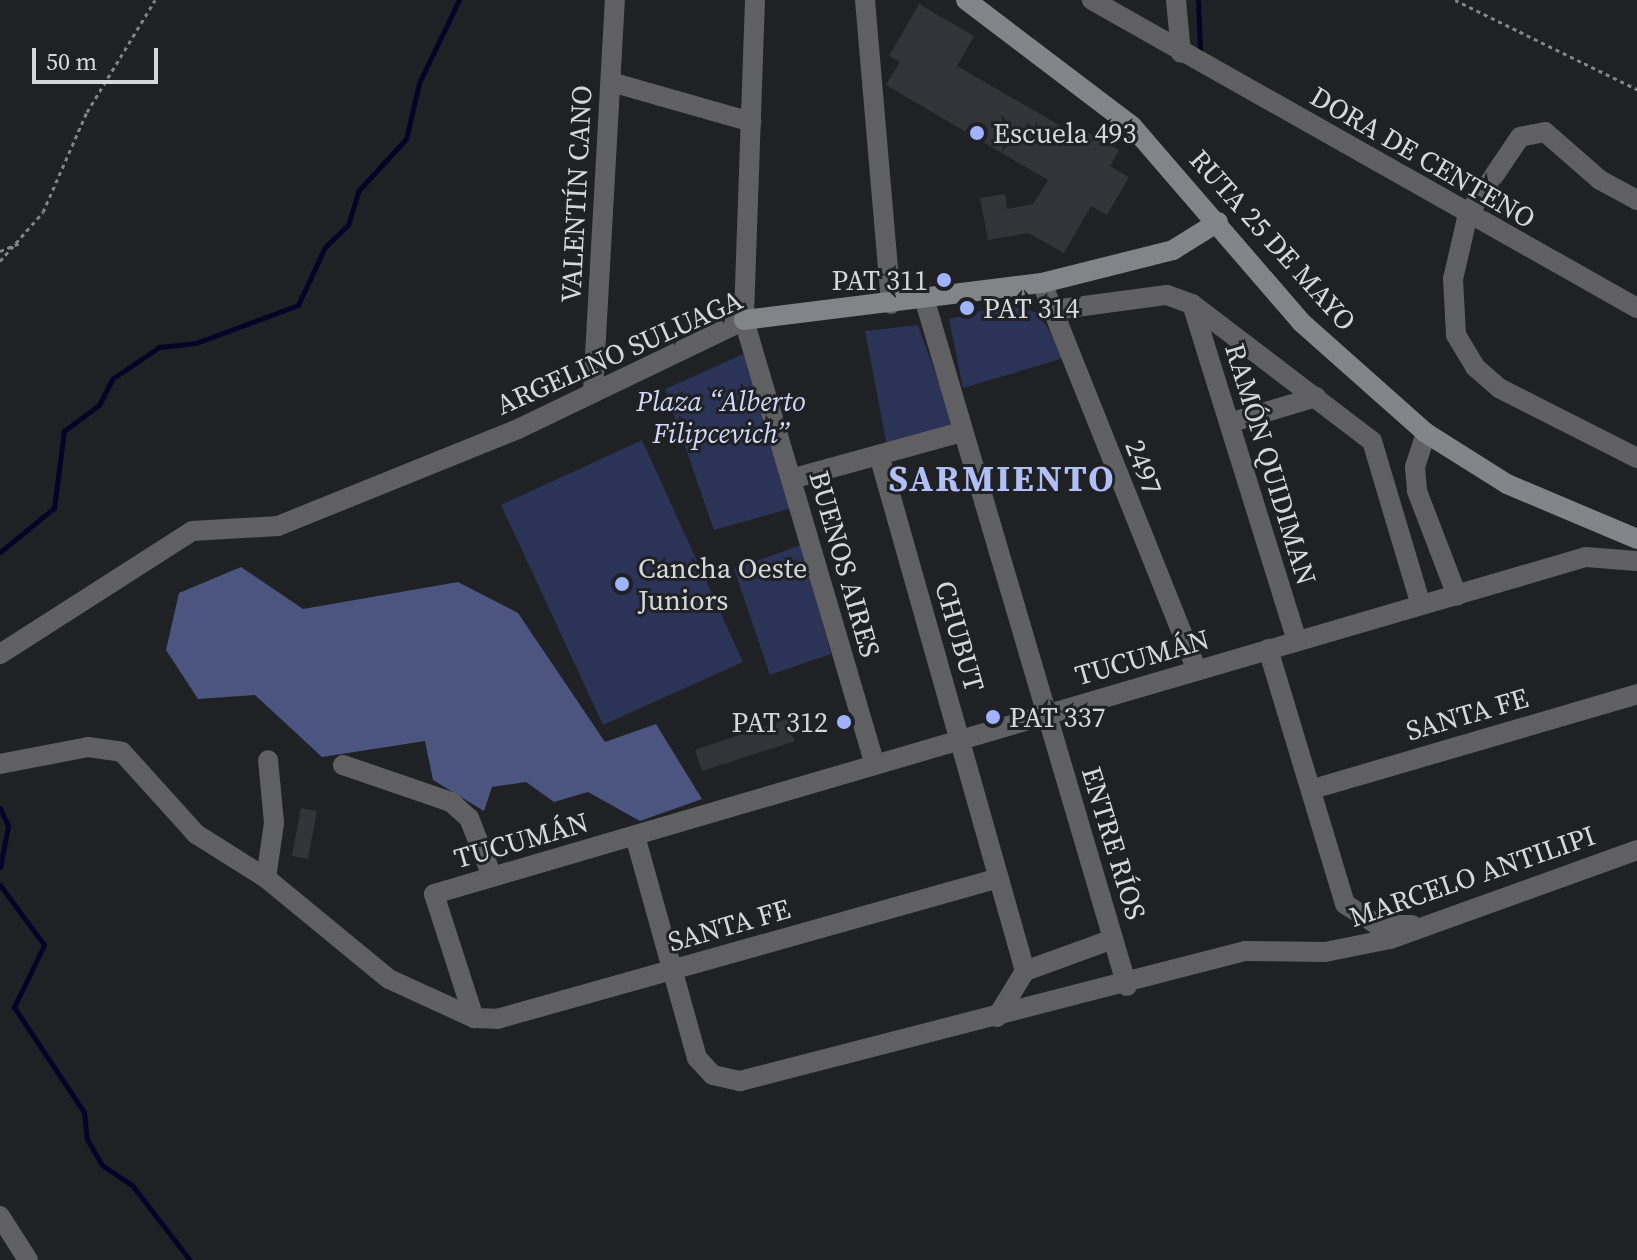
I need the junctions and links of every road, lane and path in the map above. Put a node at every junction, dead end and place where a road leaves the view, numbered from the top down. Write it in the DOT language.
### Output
graph roads {
  1 [pos="155,0"];
  2 [pos="615,0"];
  3 [pos="755,0"];
  4 [pos="865,0"];
  5 [pos="966,0"];
  6 [pos="1092,0"];
  7 [pos="1176,0"];
  8 [pos="1455,0"];
  9 [pos="1181,53"];
  10 [pos="611,82"];
  11 [pos="1637,89"];
  12 [pos="751,122"];
  13 [pos="1637,200"];
  14 [pos="1468,214"];
  15 [pos="1218,222"];
  16 [pos="25,240"];
  17 [pos="0,251"];
  18 [pos="0,261"];
  19 [pos="1042,283"];
  20 [pos="925,301"];
  21 [pos="891,304"];
  22 [pos="1192,304"];
  23 [pos="1637,308"];
  24 [pos="1054,310"];
  25 [pos="744,320"];
  26 [pos="593,391"];
  27 [pos="1316,397"];
  28 [pos="1229,423"];
  29 [pos="962,432"];
  30 [pos="1426,433"];
  31 [pos="879,455"];
  32 [pos="1637,458"];
  33 [pos="791,479"];
  34 [pos="1637,539"];
  35 [pos="1637,561"];
  36 [pos="1457,596"];
  37 [pos="1421,605"];
  38 [pos="1297,641"];
  39 [pos="1268,649"];
  40 [pos="0,654"];
  41 [pos="1197,670"];
  42 [pos="1637,694"];
  43 [pos="1046,713"];
  44 [pos="959,738"];
  45 [pos="268,760"];
  46 [pos="874,763"];
  47 [pos="0,764"];
  48 [pos="343,765"];
  49 [pos="1313,789"];
  50 [pos="635,836"];
  51 [pos="1637,850"];
  52 [pos="492,876"];
  53 [pos="266,878"];
  54 [pos="999,878"];
  55 [pos="1415,925"];
  56 [pos="1113,939"];
  57 [pos="673,970"];
  58 [pos="1025,971"];
  59 [pos="1127,986"];
  60 [pos="997,1017"];
  61 [pos="474,1018"];
  62 [pos="0,1216"];
  63 [pos="28,1260"];
  1 -- 16 [label="path"];
  2 -- 10 [label="street, VALENTÍN CANO"];
  3 -- 12 [label="street, BUENOS AIRES"];
  4 -- 21 [label="street"];
  5 -- 15 [label="main road, RUTA 25 DE MAYO"];
  6 -- 9 [label="street, DORA DE CENTENO"];
  7 -- 9 [label="street"];
  8 -- 11 [label="path"];
  9 -- 14 [label="street, DORA DE CENTENO"];
  10 -- 12 [label="street"];
  10 -- 26 [label="street, VALENTÍN CANO"];
  12 -- 25 [label="street, BUENOS AIRES"];
  13 -- 14 [label="street"];
  14 -- 23 [label="street, DORA DE CENTENO"];
  14 -- 32 [label="street"];
  15 -- 19 [label="main road, ARGELINO SULUAGA"];
  15 -- 30 [label="main road, RUTA 25 DE MAYO"];
  16 -- 17 [label="path"];
  16 -- 18 [label="path"];
  19 -- 20 [label="main road, ARGELINO SULUAGA"];
  19 -- 24 [label="street, 2497"];
  20 -- 21 [label="main road, ARGELINO SULUAGA"];
  20 -- 29 [label="street, ENTRE RÍOS"];
  21 -- 25 [label="main road, ARGELINO SULUAGA"];
  22 -- 24 [label="street"];
  22 -- 27 [label="street"];
  22 -- 28 [label="street, RAMÓN QUIDIMAN"];
  24 -- 41 [label="street, 2497"];
  25 -- 26 [label="street, ARGELINO SULUAGA"];
  25 -- 33 [label="street, BUENOS AIRES"];
  26 -- 40 [label="street, ARGELINO SULUAGA"];
  27 -- 28 [label="street"];
  27 -- 37 [label="street"];
  28 -- 38 [label="street, RAMÓN QUIDIMAN"];
  29 -- 31 [label="street"];
  29 -- 43 [label="street, ENTRE RÍOS"];
  30 -- 34 [label="main road, RUTA 25 DE MAYO"];
  30 -- 36 [label="street"];
  31 -- 33 [label="street"];
  31 -- 44 [label="street, CHUBUT"];
  33 -- 46 [label="street, BUENOS AIRES"];
  35 -- 36 [label="street, TUCUMÁN"];
  36 -- 37 [label="street, TUCUMÁN"];
  37 -- 38 [label="street, TUCUMÁN"];
  38 -- 39 [label="street, TUCUMÁN"];
  39 -- 41 [label="street, TUCUMÁN"];
  39 -- 49 [label="street"];
  41 -- 43 [label="street, TUCUMÁN"];
  42 -- 49 [label="street, SANTA FE"];
  43 -- 44 [label="street, TUCUMÁN"];
  43 -- 56 [label="street, ENTRE RÍOS"];
  44 -- 46 [label="street, TUCUMÁN"];
  44 -- 54 [label="street, CHUBUT"];
  45 -- 53 [label="street"];
  46 -- 50 [label="street, TUCUMÁN"];
  47 -- 53 [label="street"];
  48 -- 52 [label="street"];
  49 -- 55 [label="street"];
  50 -- 52 [label="street, TUCUMÁN"];
  50 -- 57 [label="street"];
  51 -- 55 [label="street, MARCELO ANTILIPI"];
  52 -- 61 [label="street, TUCUMÁN"];
  53 -- 61 [label="street"];
  54 -- 57 [label="street, SANTA FE"];
  54 -- 58 [label="street, CHUBUT"];
  55 -- 59 [label="street, MARCELO ANTILIPI"];
  56 -- 58 [label="street"];
  56 -- 59 [label="street, ENTRE RÍOS"];
  57 -- 60 [label="street, MARCELO ANTILIPI"];
  57 -- 61 [label="street, SANTA FE"];
  58 -- 60 [label="street"];
  59 -- 60 [label="street, MARCELO ANTILIPI"];
  62 -- 63 [label="street"];
}
